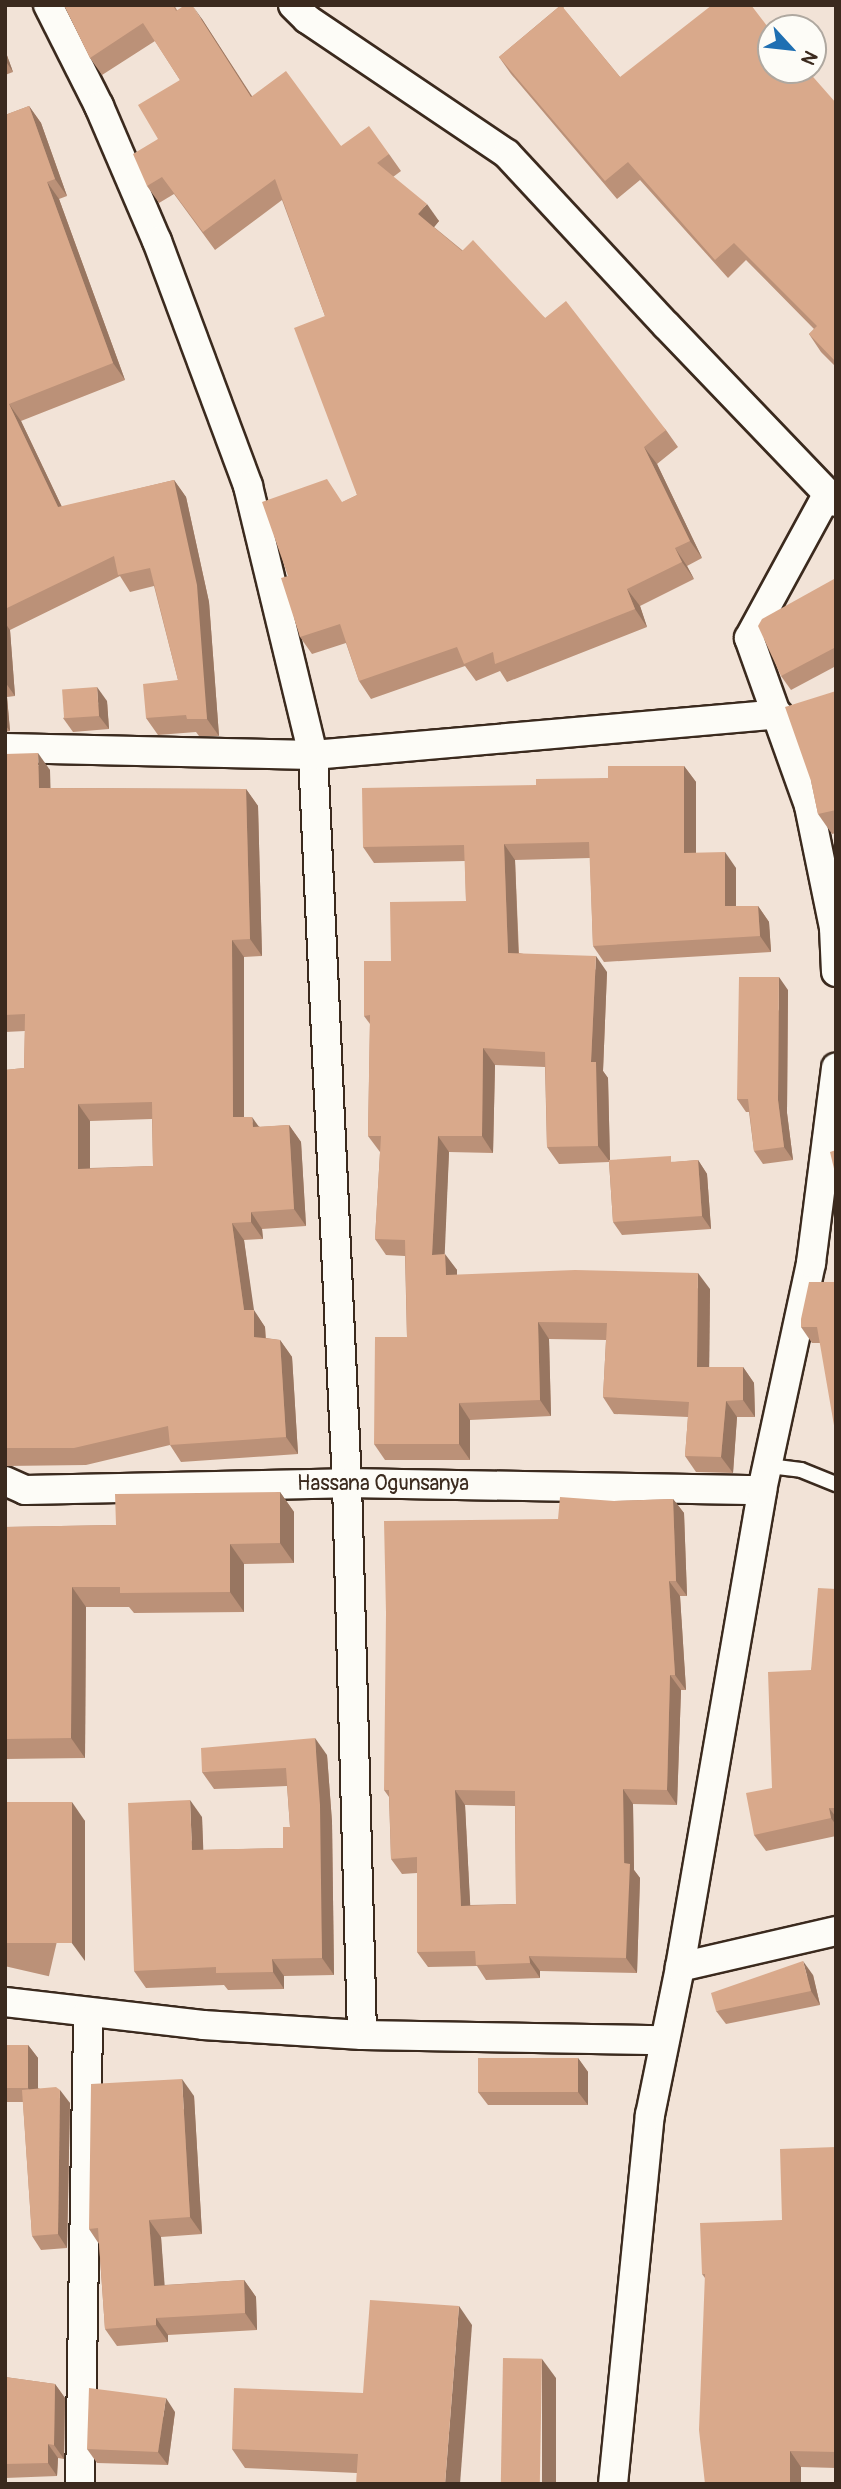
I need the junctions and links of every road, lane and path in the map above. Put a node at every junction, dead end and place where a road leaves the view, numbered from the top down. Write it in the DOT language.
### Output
graph roads {
  1 [pos="48,5"];
  2 [pos="293,5"];
  3 [pos="832,499"];
  4 [pos="778,714"];
  5 [pos="5,748"];
  6 [pos="313,755"];
  7 [pos="835,928"];
  8 [pos="836,972"];
  9 [pos="836,1068"];
  10 [pos="824,1261"];
  11 [pos="766,1478"];
  12 [pos="5,1481"];
  13 [pos="348,1483"];
  14 [pos="836,1484"];
  15 [pos="836,1931"];
  16 [pos="680,1967"];
  17 [pos="5,2002"];
  18 [pos="88,2012"];
  19 [pos="362,2035"];
  20 [pos="663,2040"];
  21 [pos="80,2484"];
  22 [pos="613,2484"];
  1 -- 6 [label="street"];
  2 -- 3 [label="street"];
  3 -- 4 [label="street"];
  4 -- 6 [label="street"];
  4 -- 7 [label="street"];
  5 -- 6 [label="street"];
  6 -- 13 [label="street"];
  7 -- 8 [label="street"];
  9 -- 10 [label="street"];
  10 -- 11 [label="street"];
  11 -- 13 [label="street, Hassana Ogunsanya"];
  11 -- 14 [label="lane"];
  11 -- 16 [label="street"];
  12 -- 13 [label="street, Hassana Ogunsanya"];
  13 -- 19 [label="street"];
  15 -- 16 [label="street"];
  16 -- 20 [label="street"];
  17 -- 18 [label="street"];
  18 -- 19 [label="street"];
  18 -- 21 [label="street"];
  19 -- 20 [label="street"];
  20 -- 22 [label="street"];
}
